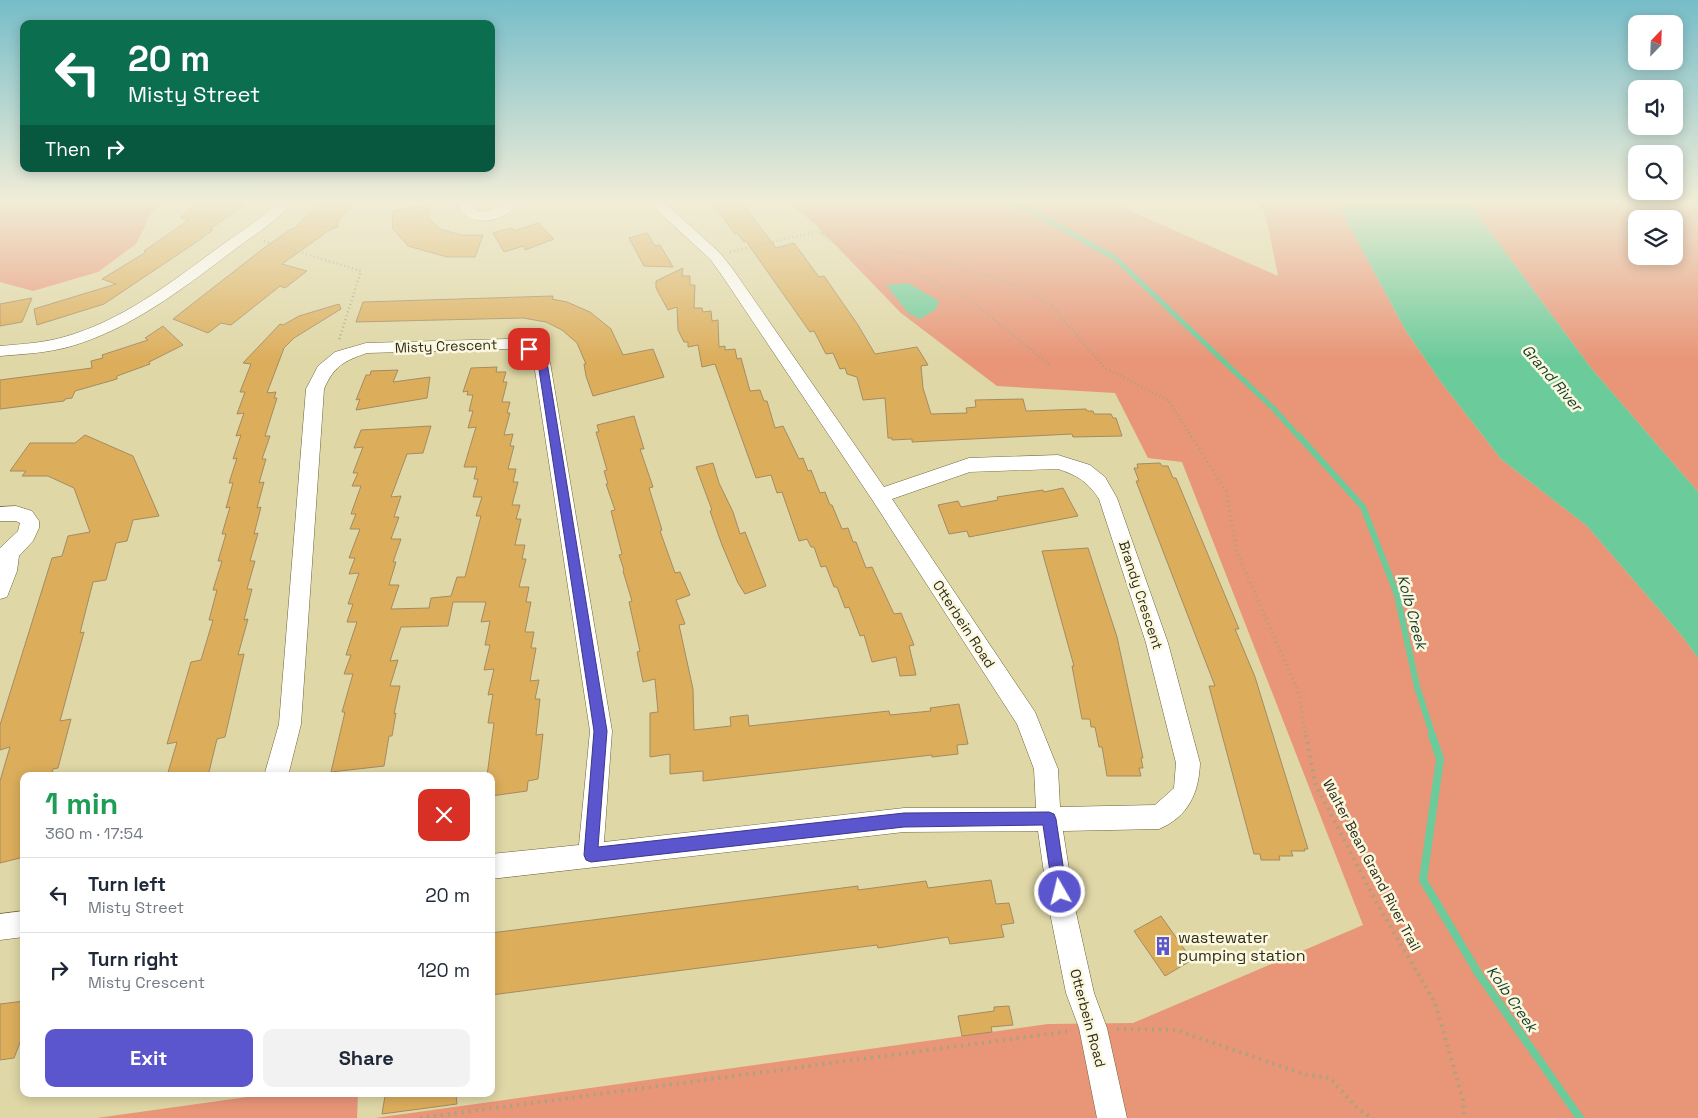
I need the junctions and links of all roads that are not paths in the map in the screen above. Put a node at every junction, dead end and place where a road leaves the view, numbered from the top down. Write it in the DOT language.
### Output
graph roads {
  1 [pos="216,255"];
  2 [pos="714,255"];
  3 [pos="0,352"];
  4 [pos="880,496"];
  5 [pos="0,514"];
  6 [pos="4,556"];
  7 [pos="0,591"];
  8 [pos="277,772"];
  9 [pos="1049,819"];
  10 [pos="591,855"];
  11 [pos="495,867"];
  12 [pos="20,924"];
  13 [pos="0,927"];
  14 [pos="1112,1118"];
  1 -- 3 [label="street"];
  2 -- 4 [label="street, Otterbein Road"];
  4 -- 9 [label="street, Otterbein Road"];
  4 -- 9 [label="street, Brandy Crescent"];
  5 -- 6 [label="street"];
  6 -- 7 [label="street"];
  8 -- 10 [label="street, Misty Crescent"];
  9 -- 10 [label="street, Brandy Crescent"];
  9 -- 14 [label="street, Otterbein Road"];
  10 -- 11 [label="street, Brandy Crescent"];
  12 -- 13 [label="street"];
}
